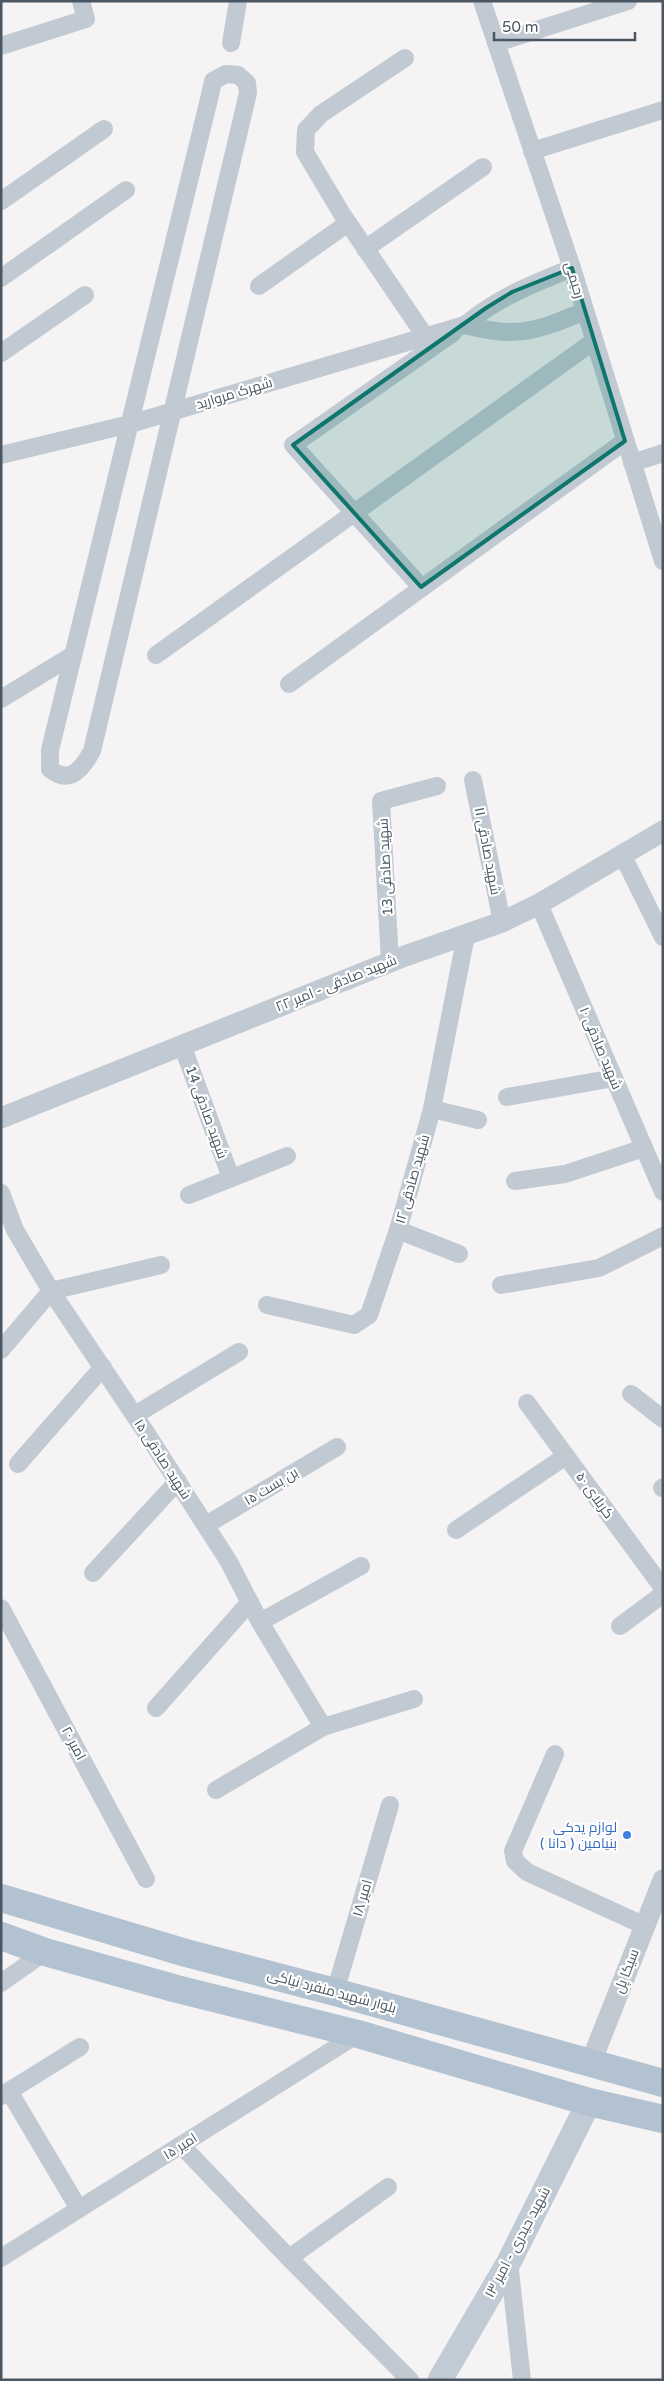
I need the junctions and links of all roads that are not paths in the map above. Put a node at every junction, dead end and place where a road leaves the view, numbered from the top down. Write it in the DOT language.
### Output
graph roads {
  1 [pos="80,1"];
  2 [pos="238,1"];
  3 [pos="482,1"];
  4 [pos="628,1"];
  5 [pos="231,43"];
  6 [pos="496,43"];
  7 [pos="1,46"];
  8 [pos="405,58"];
  9 [pos="663,110"];
  10 [pos="104,129"];
  11 [pos="532,151"];
  12 [pos="483,167"];
  13 [pos="126,190"];
  14 [pos="1,201"];
  15 [pos="348,223"];
  16 [pos="365,249"];
  17 [pos="572,268"];
  18 [pos="1,278"];
  19 [pos="259,286"];
  20 [pos="85,295"];
  21 [pos="585,311"];
  22 [pos="465,324"];
  23 [pos="425,336"];
  24 [pos="594,340"];
  25 [pos="1,353"];
  26 [pos="172,412"];
  27 [pos="130,424"];
  28 [pos="625,441"];
  29 [pos="663,453"];
  30 [pos="1,455"];
  31 [pos="632,464"];
  32 [pos="354,512"];
  33 [pos="663,561"];
  34 [pos="420,587"];
  35 [pos="73,655"];
  36 [pos="156,656"];
  37 [pos="288,684"];
  38 [pos="1,699"];
  39 [pos="473,780"];
  40 [pos="437,786"];
  41 [pos="663,831"];
  42 [pos="622,854"];
  43 [pos="539,904"];
  44 [pos="502,922"];
  45 [pos="466,935"];
  46 [pos="663,937"];
  47 [pos="390,962"];
  48 [pos="182,1045"];
  49 [pos="614,1078"];
  50 [pos="507,1097"];
  51 [pos="432,1109"];
  52 [pos="1,1118"];
  53 [pos="478,1120"];
  54 [pos="644,1148"];
  55 [pos="288,1156"];
  56 [pos="231,1178"];
  57 [pos="515,1181"];
  58 [pos="663,1192"];
  59 [pos="1,1193"];
  60 [pos="190,1195"];
  61 [pos="6,1223"];
  62 [pos="398,1230"];
  63 [pos="663,1236"];
  64 [pos="459,1254"];
  65 [pos="161,1265"];
  66 [pos="501,1286"];
  67 [pos="51,1291"];
  68 [pos="267,1305"];
  69 [pos="1,1350"];
  70 [pos="238,1352"];
  71 [pos="103,1367"];
  72 [pos="631,1394"];
  73 [pos="527,1403"];
  74 [pos="135,1415"];
  75 [pos="663,1420"];
  76 [pos="337,1447"];
  77 [pos="566,1456"];
  78 [pos="18,1464"];
  79 [pos="178,1481"];
  80 [pos="206,1525"];
  81 [pos="456,1530"];
  82 [pos="361,1566"];
  83 [pos="93,1573"];
  84 [pos="663,1588"];
  85 [pos="663,1594"];
  86 [pos="250,1602"];
  87 [pos="1,1608"];
  88 [pos="260,1622"];
  89 [pos="620,1626"];
  90 [pos="414,1699"];
  91 [pos="156,1708"];
  92 [pos="323,1727"];
  93 [pos="555,1754"];
  94 [pos="216,1790"];
  95 [pos="390,1805"];
  96 [pos="146,1879"];
  97 [pos="663,1880"];
  98 [pos="1,1898"];
  99 [pos="652,1914"];
  100 [pos="1,1936"];
  101 [pos="45,1952"];
  102 [pos="186,1953"];
  103 [pos="1,1983"];
  104 [pos="177,1989"];
  105 [pos="335,1992"];
  106 [pos="358,2034"];
  107 [pos="80,2047"];
  108 [pos="591,2062"];
  109 [pos="663,2083"];
  110 [pos="5,2093"];
  111 [pos="589,2102"];
  112 [pos="663,2118"];
  113 [pos="181,2145"];
  114 [pos="388,2187"];
  115 [pos="79,2209"];
  116 [pos="1,2258"];
  117 [pos="289,2258"];
  118 [pos="509,2262"];
  119 [pos="410,2380"];
  120 [pos="440,2380"];
  121 [pos="522,2380"];
  1 -- 7 [label="street"];
  2 -- 5 [label="street"];
  3 -- 6 [label="street, رحیمی"];
  4 -- 6 [label="street"];
  6 -- 11 [label="street, رحیمی"];
  8 -- 15 [label="street"];
  9 -- 11 [label="street"];
  10 -- 14 [label="street"];
  11 -- 17 [label="street, رحیمی"];
  12 -- 16 [label="street"];
  13 -- 18 [label="street"];
  15 -- 16 [label="street"];
  15 -- 19 [label="street"];
  16 -- 23 [label="street"];
  17 -- 21 [label="street, رحیمی"];
  17 -- 22 [label="street, شهرک مروارید"];
  20 -- 25 [label="street"];
  21 -- 22 [label="street"];
  21 -- 24 [label="street, رحیمی"];
  22 -- 23 [label="street, شهرک مروارید"];
  22 -- 32 [label="street"];
  23 -- 26 [label="street, شهرک مروارید"];
  24 -- 28 [label="street, رحیمی"];
  24 -- 32 [label="street"];
  26 -- 27 [label="street, شهرک مروارید"];
  26 -- 27 [label="street"];
  26 -- 35 [label="street"];
  27 -- 30 [label="street, شهرک مروارید"];
  27 -- 35 [label="street"];
  28 -- 31 [label="street, رحیمی"];
  28 -- 34 [label="street"];
  29 -- 31 [label="street"];
  31 -- 33 [label="street, رحیمی"];
  32 -- 34 [label="street"];
  32 -- 36 [label="street"];
  34 -- 37 [label="street"];
  35 -- 38 [label="street"];
  39 -- 44 [label="street, شهید صادقی ۱۱"];
  40 -- 47 [label="street, شهید صادقی 13"];
  41 -- 42 [label="street, شهید صادقی - امیر ۲۲"];
  42 -- 43 [label="street, شهید صادقی - امیر ۲۲"];
  42 -- 46 [label="street"];
  43 -- 44 [label="street, شهید صادقی - امیر ۲۲"];
  43 -- 49 [label="street, شهید صادقی ۱۰"];
  44 -- 45 [label="street, شهید صادقی - امیر ۲۲"];
  45 -- 47 [label="street, شهید صادقی - امیر ۲۲"];
  45 -- 51 [label="street, شهید صادقی ۱۲"];
  47 -- 48 [label="street, شهید صادقی - امیر ۲۲"];
  48 -- 52 [label="street, شهید صادقی - امیر ۲۲"];
  48 -- 56 [label="street, شهید صادقی 14"];
  49 -- 50 [label="street"];
  49 -- 54 [label="street, شهید صادقی ۱۰"];
  51 -- 53 [label="street"];
  51 -- 62 [label="street, شهید صادقی ۱۲"];
  54 -- 57 [label="street"];
  54 -- 58 [label="street, شهید صادقی ۱۰"];
  55 -- 56 [label="street"];
  56 -- 60 [label="street"];
  59 -- 61 [label="street, شهید صادقی ۱۵"];
  61 -- 67 [label="street, شهید صادقی ۱۵"];
  62 -- 64 [label="street"];
  62 -- 68 [label="street, شهید صادقی ۱۲"];
  63 -- 66 [label="street"];
  65 -- 67 [label="street"];
  67 -- 69 [label="street"];
  67 -- 71 [label="street, شهید صادقی ۱۵"];
  70 -- 74 [label="street"];
  71 -- 74 [label="street, شهید صادقی ۱۵"];
  71 -- 78 [label="street"];
  72 -- 75 [label="street"];
  73 -- 77 [label="street, کربلای ۵۰"];
  74 -- 79 [label="street, شهید صادقی ۱۵"];
  76 -- 80 [label="street, بن بست ۱۵"];
  77 -- 81 [label="street"];
  77 -- 84 [label="street, کربلای ۵۰"];
  79 -- 80 [label="street, شهید صادقی ۱۵"];
  79 -- 83 [label="street"];
  80 -- 86 [label="street, شهید صادقی ۱۵"];
  82 -- 88 [label="street"];
  85 -- 89 [label="street"];
  86 -- 88 [label="street, شهید صادقی ۱۵"];
  86 -- 91 [label="street"];
  87 -- 96 [label="street, امیر ۲۰"];
  88 -- 92 [label="street, شهید صادقی ۱۵"];
  90 -- 92 [label="street"];
  92 -- 94 [label="street"];
  93 -- 99 [label="street"];
  95 -- 105 [label="street, امیر ۱۸"];
  97 -- 99 [label="street, سیکا پل"];
  98 -- 102 [label="main road, بلوار شهید منفرد نیاکی"];
  99 -- 108 [label="street, سیکا پل"];
  100 -- 101 [label="main road"];
  101 -- 103 [label="street"];
  101 -- 104 [label="main road"];
  102 -- 104 [label="main road"];
  102 -- 105 [label="main road, بلوار شهید منفرد نیاکی"];
  104 -- 106 [label="main road"];
  105 -- 108 [label="main road, بلوار شهید منفرد نیاکی"];
  106 -- 111 [label="main road"];
  106 -- 113 [label="street, امیر ۱۵"];
  107 -- 110 [label="street"];
  108 -- 109 [label="main road, بلوار شهید منفرد نیاکی"];
  110 -- 115 [label="street"];
  111 -- 112 [label="main road"];
  111 -- 118 [label="main road, شهید حیدری - امیر ۱۳"];
  113 -- 115 [label="street, امیر ۱۵"];
  113 -- 117 [label="street"];
  114 -- 117 [label="street"];
  115 -- 116 [label="street, امیر ۱۵"];
  117 -- 119 [label="street"];
  118 -- 120 [label="main road, شهید حیدری - امیر ۱۳"];
  118 -- 121 [label="street"];
}
